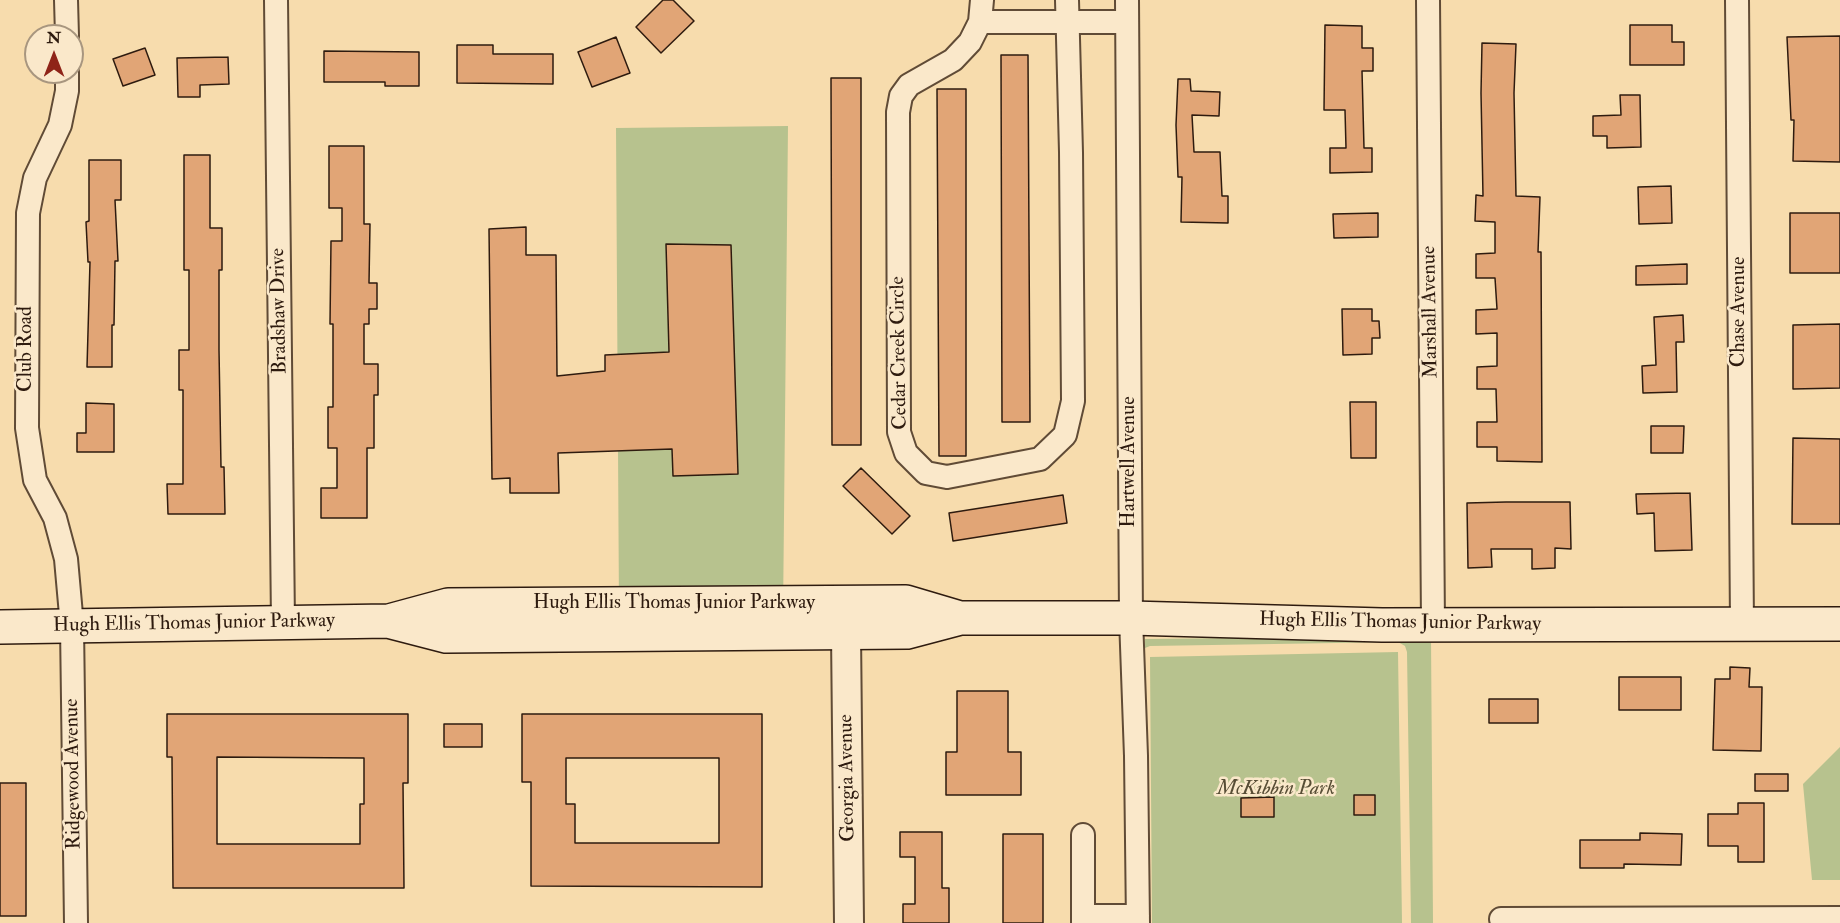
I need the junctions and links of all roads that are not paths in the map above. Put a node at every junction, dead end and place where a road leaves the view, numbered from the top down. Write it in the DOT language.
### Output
graph roads {
  1 [pos="66,0"];
  2 [pos="276,0"];
  3 [pos="1067,0"];
  4 [pos="1428,0"];
  5 [pos="1737,0"];
  6 [pos="981,11"];
  7 [pos="1127,11"];
  8 [pos="1068,23"];
  9 [pos="67,24"];
  10 [pos="67,84"];
  11 [pos="960,618"];
  12 [pos="1131,618"];
  13 [pos="388,621"];
  14 [pos="283,622"];
  15 [pos="1433,624"];
  16 [pos="1742,624"];
  17 [pos="1840,624"];
  18 [pos="72,626"];
  19 [pos="0,627"];
  20 [pos="846,633"];
  21 [pos="1083,835"];
  22 [pos="1840,918"];
  23 [pos="1083,919"];
  24 [pos="1138,919"];
  25 [pos="1501,919"];
  26 [pos="76,923"];
  27 [pos="849,923"];
  1 -- 9 [label="street"];
  2 -- 14 [label="street, Bradshaw Drive"];
  3 -- 8 [label="street, Cedar Creek Circle"];
  4 -- 15 [label="street, Marshall Avenue"];
  5 -- 16 [label="street, Chase Avenue"];
  6 -- 8 [label="street, Cedar Creek Circle"];
  6 -- 8 [label="street, Cedar Creek Circle"];
  7 -- 8 [label="street, Cedar Creek Circle"];
  7 -- 12 [label="street, Hartwell Avenue"];
  10 -- 18 [label="street, Club Road"];
  11 -- 12 [label="main road, Hugh Ellis Thomas Junior Parkway"];
  11 -- 13 [label="main road, Hugh Ellis Thomas Junior Parkway"];
  11 -- 20 [label="main road, Hugh Ellis Thomas Junior Parkway"];
  12 -- 15 [label="main road, Hugh Ellis Thomas Junior Parkway"];
  12 -- 24 [label="street, Hartwell Avenue"];
  13 -- 14 [label="main road, Hugh Ellis Thomas Junior Parkway"];
  13 -- 20 [label="main road, Hugh Ellis Thomas Junior Parkway"];
  14 -- 18 [label="main road, Hugh Ellis Thomas Junior Parkway"];
  15 -- 16 [label="main road, Hugh Ellis Thomas Junior Parkway"];
  16 -- 17 [label="main road, Hugh Ellis Thomas Junior Parkway"];
  18 -- 19 [label="main road, Hugh Ellis Thomas Junior Parkway"];
  18 -- 26 [label="street, Ridgewood Avenue"];
  20 -- 27 [label="street, Georgia Avenue"];
  21 -- 23 [label="street"];
  22 -- 25 [label="street"];
  23 -- 24 [label="street"];
}
